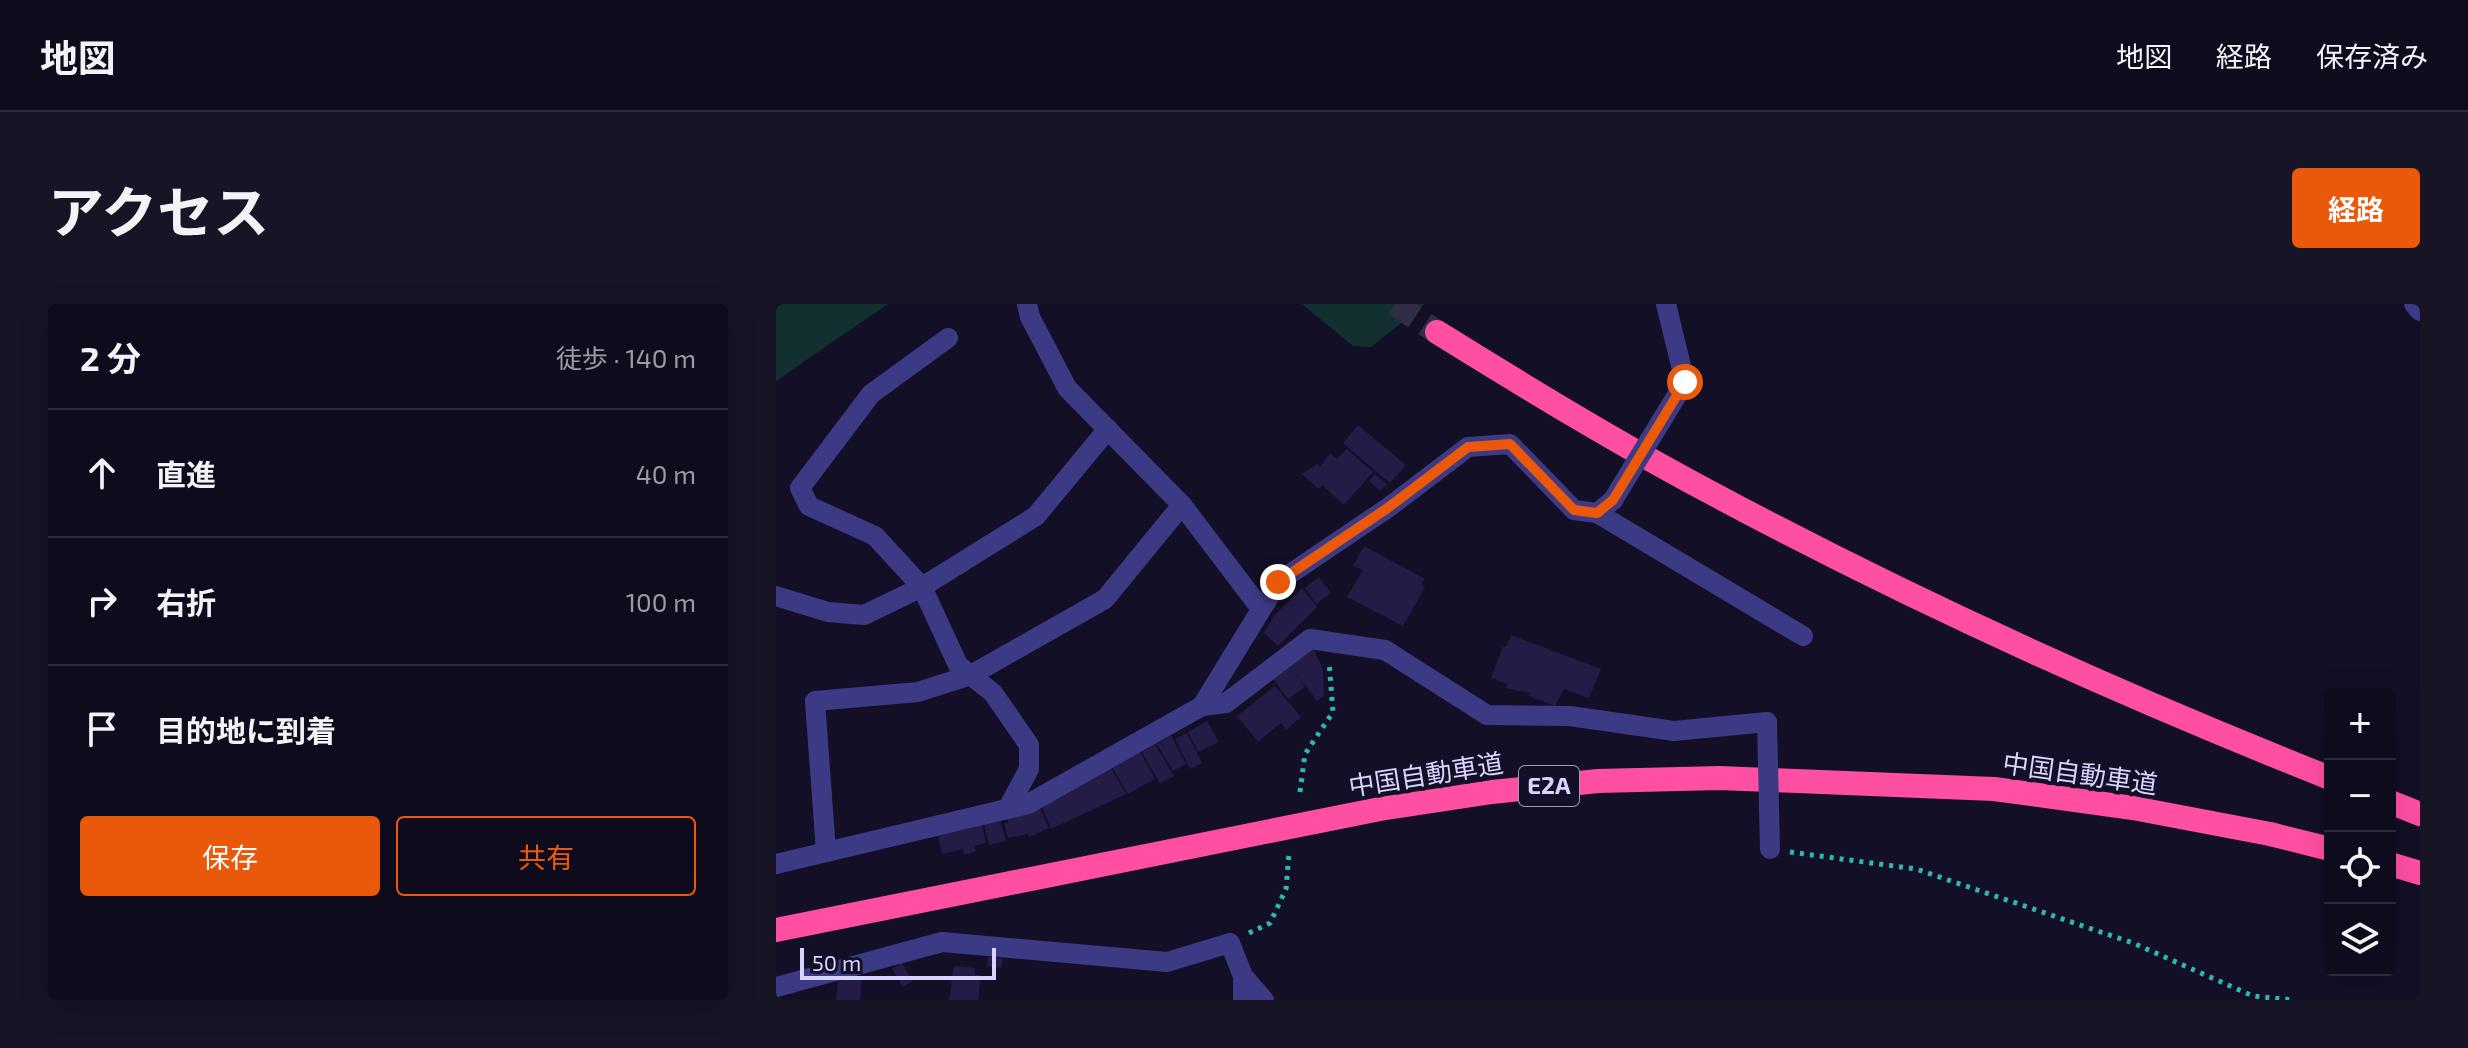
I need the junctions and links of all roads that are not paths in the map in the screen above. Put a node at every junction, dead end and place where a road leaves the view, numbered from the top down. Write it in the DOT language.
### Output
graph roads {
  1 [pos="1027,304"];
  2 [pos="1666,304"];
  3 [pos="2414,304"];
  4 [pos="2420,311"];
  5 [pos="1437,332"];
  6 [pos="948,338"];
  7 [pos="1108,429"];
  8 [pos="1182,505"];
  9 [pos="1605,507"];
  10 [pos="922,587"];
  11 [pos="776,596"];
  12 [pos="1261,609"];
  13 [pos="1803,636"];
  14 [pos="971,675"];
  15 [pos="1202,706"];
  16 [pos="2324,776"];
  17 [pos="2396,804"];
  18 [pos="1008,808"];
  19 [pos="2420,814"];
  20 [pos="2324,848"];
  21 [pos="1770,849"];
  22 [pos="826,852"];
  23 [pos="776,864"];
  24 [pos="2396,866"];
  25 [pos="2420,873"];
  26 [pos="776,930"];
  27 [pos="1243,976"];
  28 [pos="776,987"];
  29 [pos="1243,1000"];
  30 [pos="1264,1000"];
  1 -- 7 [label="street"];
  2 -- 9 [label="street, bridge"];
  3 -- 4 [label="street"];
  5 -- 16 [label="highway"];
  6 -- 10 [label="street"];
  7 -- 8 [label="street"];
  7 -- 10 [label="street"];
  8 -- 12 [label="street"];
  8 -- 14 [label="street"];
  9 -- 12 [label="street"];
  9 -- 13 [label="street"];
  10 -- 11 [label="street"];
  10 -- 14 [label="street"];
  12 -- 15 [label="street"];
  14 -- 18 [label="street"];
  14 -- 22 [label="street"];
  15 -- 18 [label="street"];
  15 -- 21 [label="street, bridge"];
  17 -- 19 [label="highway"];
  18 -- 22 [label="street"];
  20 -- 26 [label="highway, 中国自動車道 / E2A"];
  22 -- 23 [label="street"];
  24 -- 25 [label="highway"];
  27 -- 28 [label="street"];
  27 -- 29 [label="street"];
  27 -- 30 [label="street"];
}
